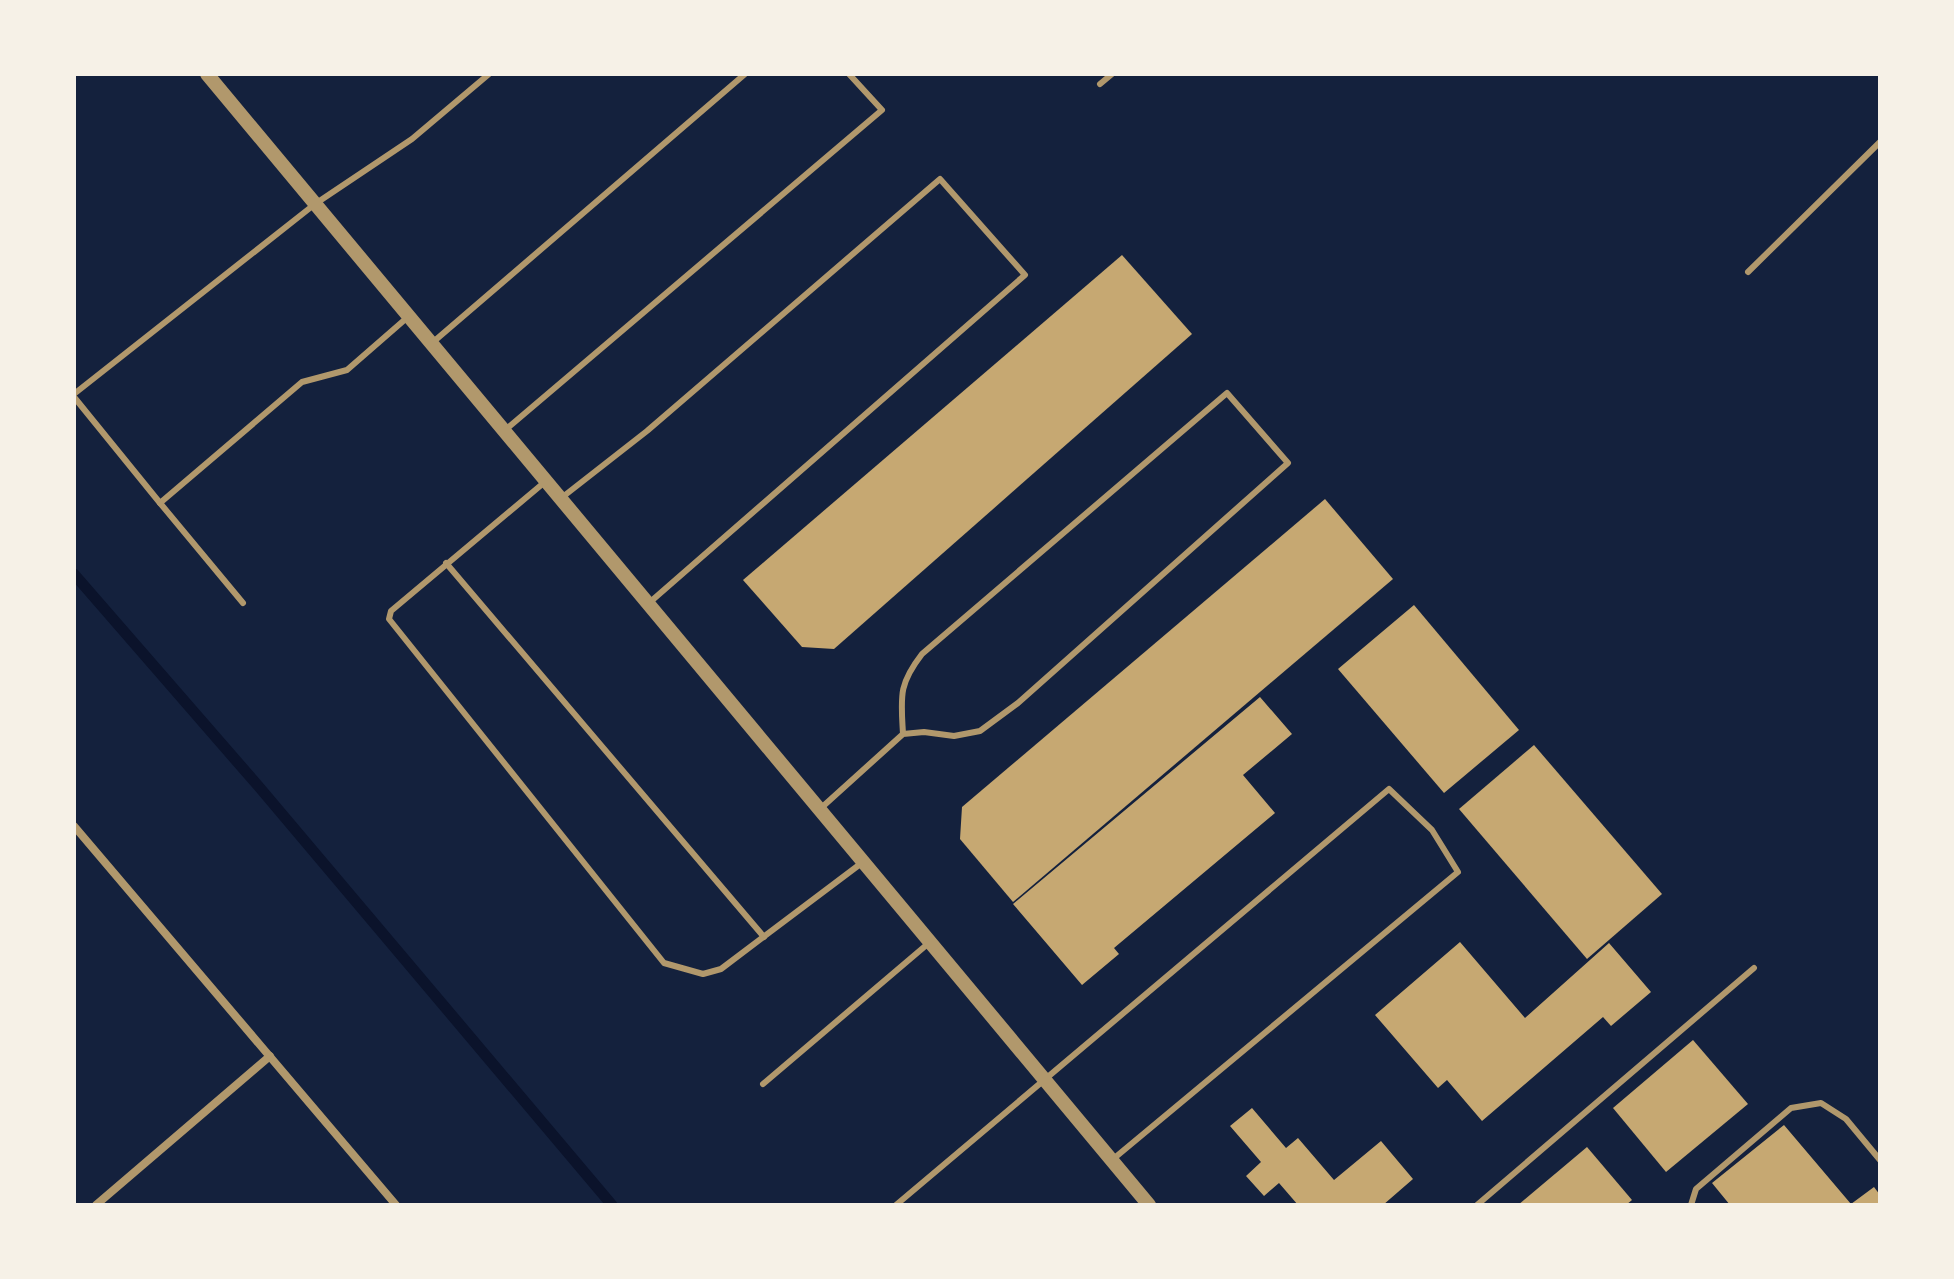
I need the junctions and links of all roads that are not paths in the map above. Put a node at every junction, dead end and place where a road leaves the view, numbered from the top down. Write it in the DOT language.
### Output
graph roads {
  1 [pos="207,74"];
  2 [pos="489,74"];
  3 [pos="745,74"];
  4 [pos="849,74"];
  5 [pos="1112,74"];
  6 [pos="1100,84"];
  7 [pos="1880,142"];
  8 [pos="315,204"];
  9 [pos="1748,272"];
  10 [pos="409,316"];
  11 [pos="432,343"];
  12 [pos="74,396"];
  13 [pos="504,431"];
  14 [pos="546,481"];
  15 [pos="560,499"];
  16 [pos="160,503"];
  17 [pos="446,563"];
  18 [pos="243,603"];
  19 [pos="649,603"];
  20 [pos="903,734"];
  21 [pos="820,809"];
  22 [pos="74,826"];
  23 [pos="864,862"];
  24 [pos="764,937"];
  25 [pos="930,942"];
  26 [pos="1754,968"];
  27 [pos="270,1056"];
  28 [pos="1045,1079"];
  29 [pos="763,1084"];
  30 [pos="1112,1160"];
  31 [pos="1880,1160"];
  32 [pos="96,1205"];
  33 [pos="396,1205"];
  34 [pos="896,1205"];
  35 [pos="1149,1205"];
  36 [pos="1477,1205"];
  37 [pos="1691,1205"];
  1 -- 8 [label="street"];
  2 -- 8 [label="lane"];
  3 -- 11 [label="lane"];
  4 -- 13 [label="lane"];
  5 -- 6 [label="lane"];
  7 -- 9 [label="lane"];
  8 -- 10 [label="street"];
  8 -- 12 [label="lane"];
  10 -- 11 [label="street"];
  10 -- 16 [label="lane"];
  11 -- 13 [label="street"];
  12 -- 16 [label="lane"];
  13 -- 14 [label="street"];
  14 -- 15 [label="street"];
  14 -- 17 [label="lane"];
  15 -- 19 [label="street"];
  15 -- 19 [label="lane"];
  16 -- 18 [label="lane"];
  17 -- 24 [label="lane"];
  17 -- 24 [label="lane"];
  19 -- 21 [label="street"];
  20 -- 20 [label="lane"];
  20 -- 21 [label="lane"];
  21 -- 23 [label="street"];
  22 -- 27 [label="street"];
  23 -- 24 [label="lane"];
  23 -- 25 [label="street"];
  25 -- 28 [label="street"];
  25 -- 29 [label="lane"];
  26 -- 36 [label="lane"];
  27 -- 32 [label="street"];
  27 -- 33 [label="street"];
  28 -- 30 [label="street"];
  28 -- 30 [label="lane"];
  28 -- 34 [label="lane"];
  30 -- 35 [label="street"];
  31 -- 37 [label="lane"];
}
